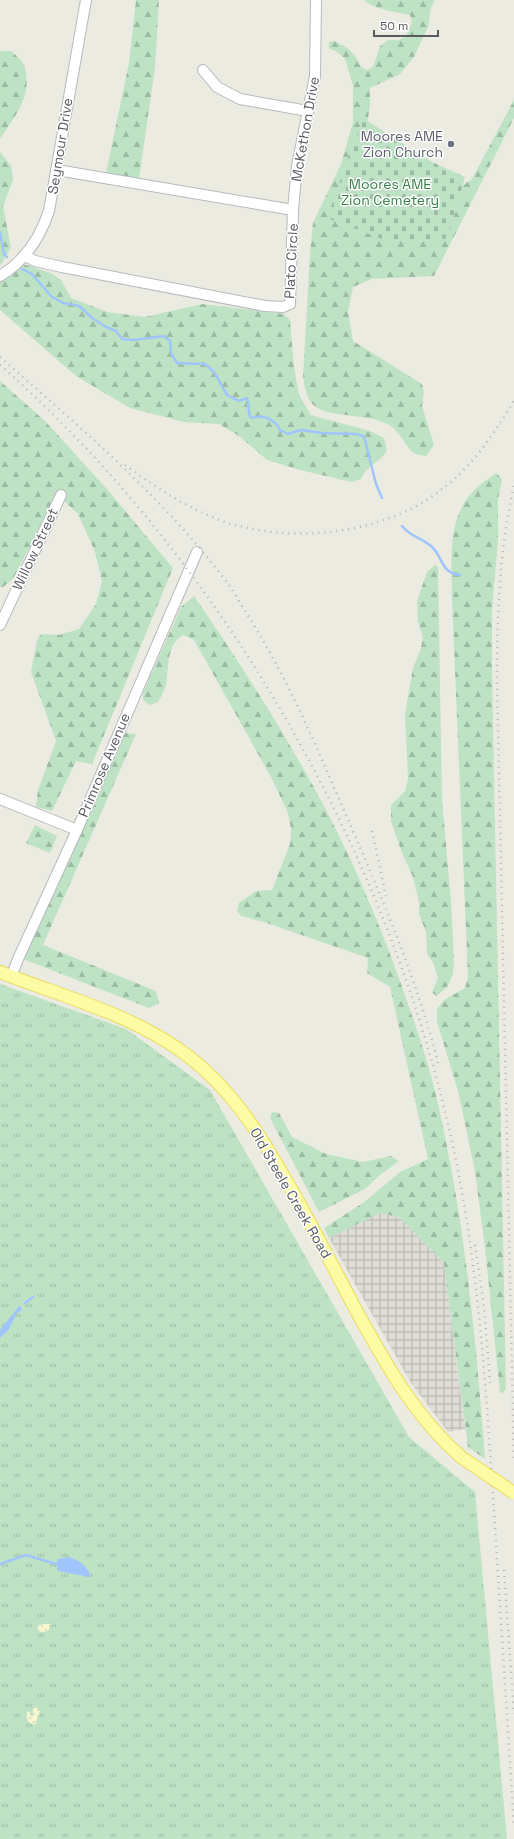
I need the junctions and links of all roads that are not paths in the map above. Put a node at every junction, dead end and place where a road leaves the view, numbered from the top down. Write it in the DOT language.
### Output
graph roads {
  1 [pos="85,0"];
  2 [pos="316,0"];
  3 [pos="203,70"];
  4 [pos="308,111"];
  5 [pos="57,170"];
  6 [pos="293,210"];
  7 [pos="24,255"];
  8 [pos="0,276"];
  9 [pos="61,495"];
  10 [pos="197,552"];
  11 [pos="0,625"];
  12 [pos="0,799"];
  13 [pos="77,830"];
  14 [pos="6,975"];
  15 [pos="514,1493"];
  1 -- 5 [label="street, Seymour Drive"];
  2 -- 4 [label="street, McKethon Drive"];
  3 -- 4 [label="street"];
  4 -- 6 [label="street, McKethon Drive"];
  5 -- 6 [label="street, Plato Circle"];
  5 -- 7 [label="street, Seymour Drive"];
  6 -- 7 [label="street, Plato Circle"];
  7 -- 8 [label="street, Seymour Drive"];
  9 -- 11 [label="street, Willow Street"];
  10 -- 13 [label="street, Primrose Avenue"];
  12 -- 13 [label="street"];
  13 -- 14 [label="street, Primrose Avenue"];
  14 -- 15 [label="main road, Old Steele Creek Road, bridge"];
}
